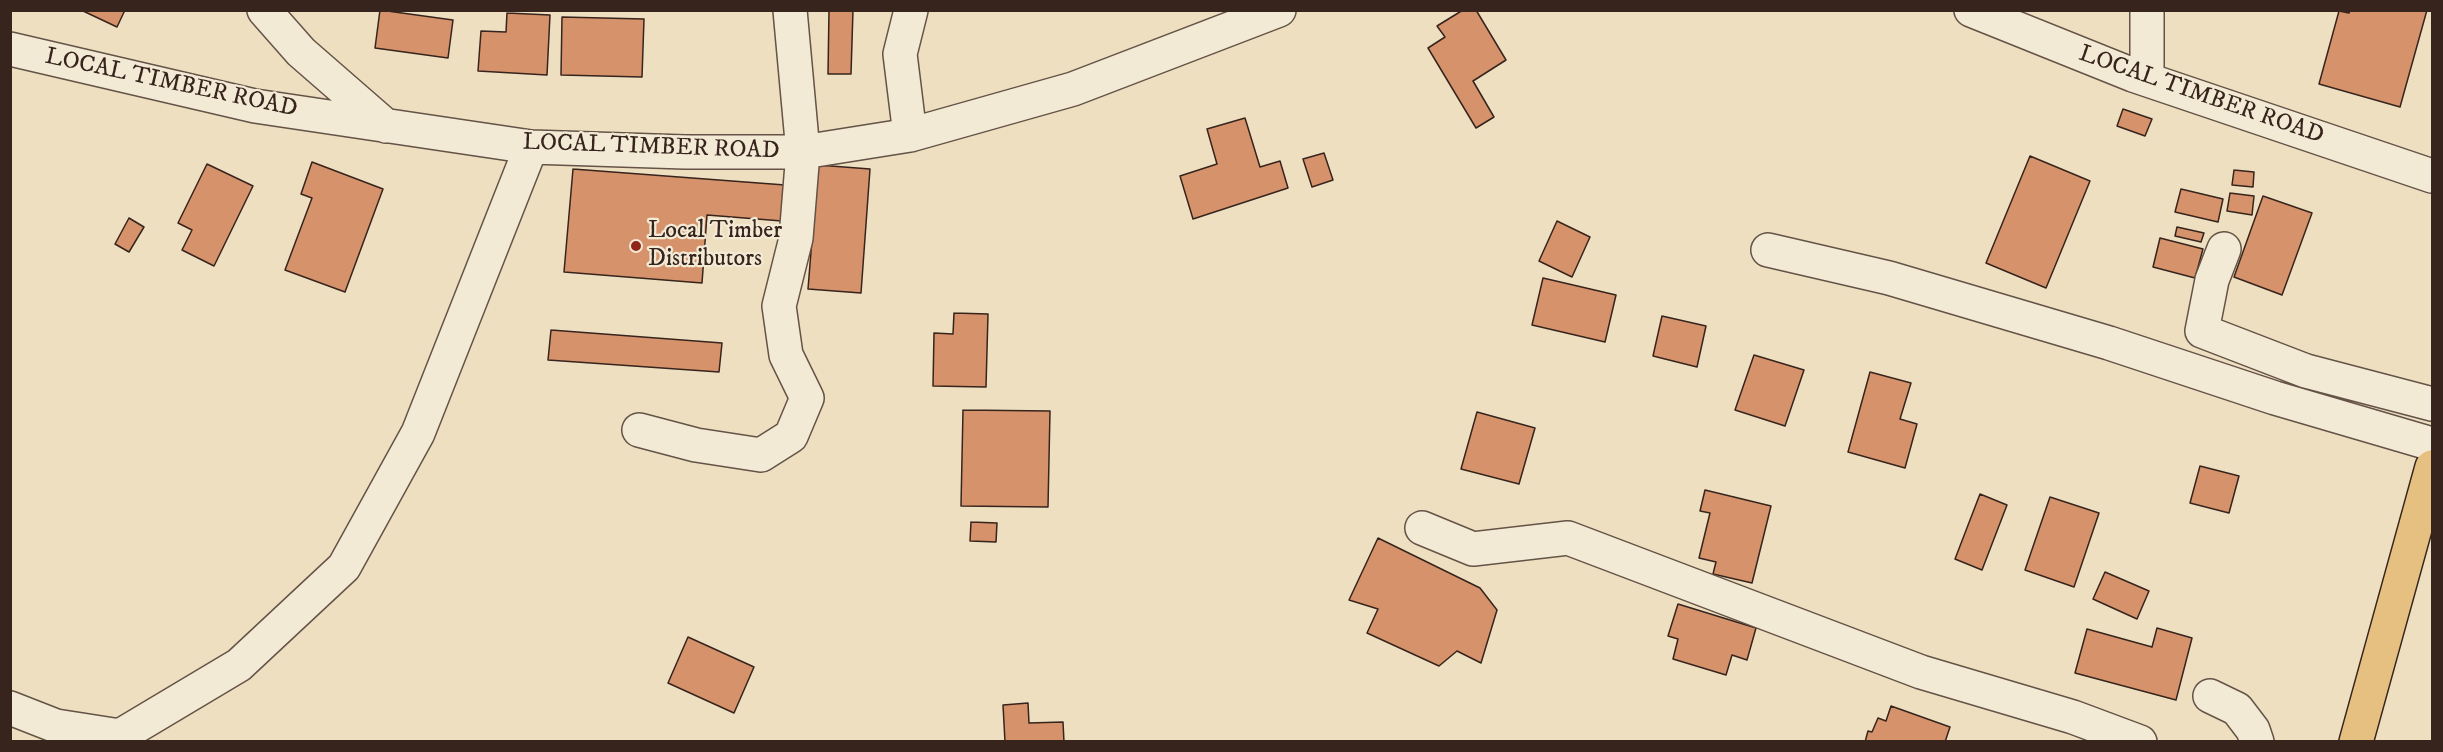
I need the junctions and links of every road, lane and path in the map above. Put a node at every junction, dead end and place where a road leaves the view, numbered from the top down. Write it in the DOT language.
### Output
graph roads {
  1 [pos="264,10"];
  2 [pos="790,10"];
  3 [pos="911,10"];
  4 [pos="1971,10"];
  5 [pos="2147,10"];
  6 [pos="1278,11"];
  7 [pos="10,49"];
  8 [pos="2147,79"];
  9 [pos="386,126"];
  10 [pos="910,135"];
  11 [pos="531,147"];
  12 [pos="803,152"];
  13 [pos="2433,176"];
  14 [pos="2224,249"];
  15 [pos="1768,250"];
  16 [pos="2433,404"];
  17 [pos="639,430"];
  18 [pos="2433,444"];
  19 [pos="2433,467"];
  20 [pos="1422,528"];
  21 [pos="2210,696"];
  22 [pos="10,708"];
  23 [pos="2140,741"];
  24 [pos="2257,741"];
  25 [pos="2356,741"];
  1 -- 9 [label="street"];
  2 -- 12 [label="street"];
  3 -- 10 [label="street"];
  4 -- 8 [label="street, LOCAL TIMBER ROAD"];
  5 -- 8 [label="street"];
  6 -- 10 [label="street, LOCAL TIMBER ROAD"];
  7 -- 9 [label="street, LOCAL TIMBER ROAD"];
  8 -- 13 [label="street, LOCAL TIMBER ROAD"];
  9 -- 11 [label="street, LOCAL TIMBER ROAD"];
  10 -- 12 [label="street, LOCAL TIMBER ROAD"];
  11 -- 12 [label="street, LOCAL TIMBER ROAD"];
  11 -- 22 [label="street"];
  12 -- 17 [label="street"];
  14 -- 16 [label="street"];
  15 -- 18 [label="street"];
  19 -- 25 [label="main road"];
  20 -- 23 [label="street"];
  21 -- 24 [label="street"];
}
